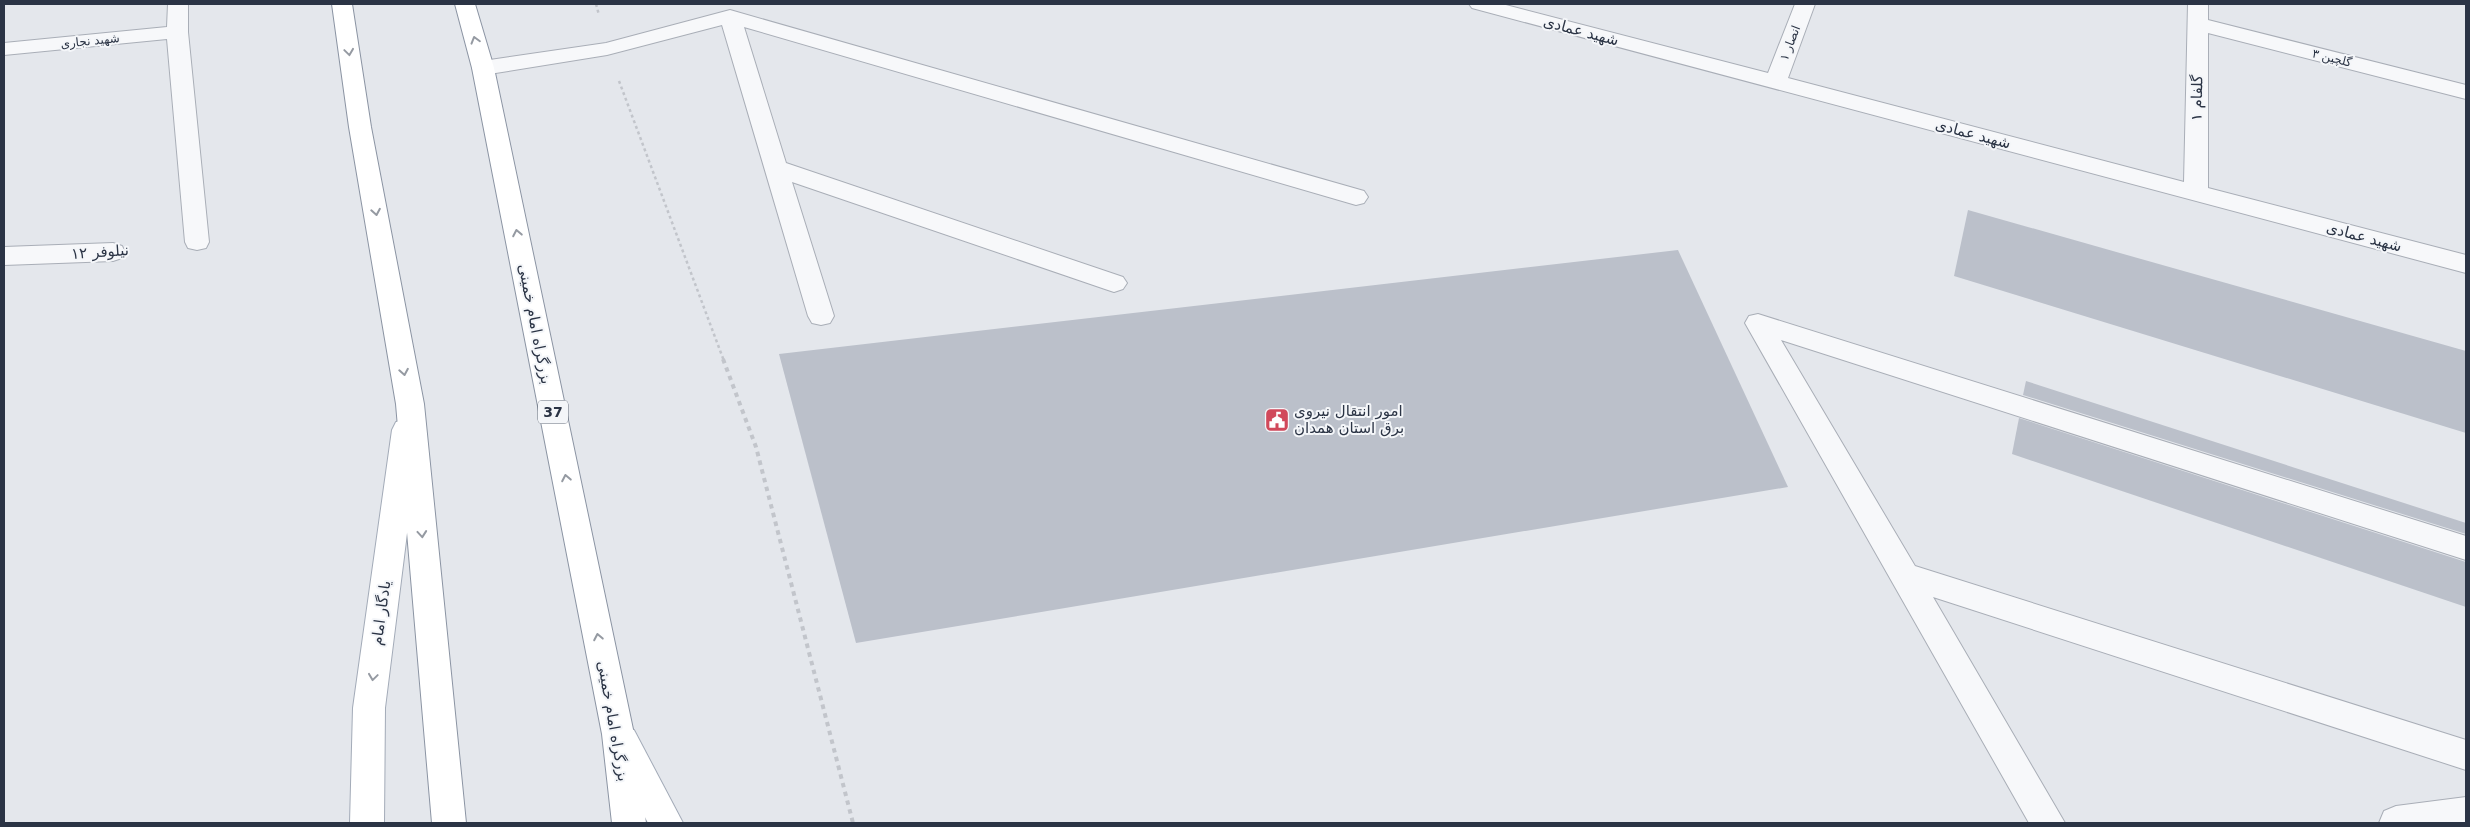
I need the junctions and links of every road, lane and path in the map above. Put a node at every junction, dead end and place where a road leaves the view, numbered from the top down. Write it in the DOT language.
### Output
graph roads {
  1 [pos="178,4"];
  2 [pos="342,4"];
  3 [pos="465,4"];
  4 [pos="596,4"];
  5 [pos="1479,4"];
  6 [pos="1805,4"];
  7 [pos="1525,10"];
  8 [pos="2198,14"];
  9 [pos="730,16"];
  10 [pos="177,32"];
  11 [pos="4,49"];
  12 [pos="607,49"];
  13 [pos="483,68"];
  14 [pos="1776,82"];
  15 [pos="2466,92"];
  16 [pos="776,168"];
  17 [pos="2196,192"];
  18 [pos="1356,197"];
  19 [pos="197,242"];
  20 [pos="112,252"];
  21 [pos="4,256"];
  22 [pos="2466,264"];
  23 [pos="1114,283"];
  24 [pos="821,316"];
  25 [pos="410,404"];
  26 [pos="2466,548"];
  27 [pos="1904,575"];
  28 [pos="618,734"];
  29 [pos="2466,755"];
  30 [pos="2466,813"];
  31 [pos="367,823"];
  32 [pos="449,823"];
  33 [pos="629,823"];
  34 [pos="666,823"];
  35 [pos="853,823"];
  36 [pos="2048,823"];
  37 [pos="2396,823"];
  1 -- 10 [label="street"];
  2 -- 25 [label="main road, one-way"];
  13 -- 3 [label="main road, بزرگراه امام خمینی / 37, one-way"];
  4 -- 12 [label="path"];
  5 -- 7 [label="street, شهید عمادی"];
  6 -- 14 [label="street, انصار ۱"];
  7 -- 14 [label="street, شهید عمادی"];
  8 -- 15 [label="street, گلچین ۳"];
  8 -- 17 [label="street, گلفام ۱"];
  9 -- 12 [label="street"];
  9 -- 16 [label="street"];
  9 -- 18 [label="street"];
  10 -- 11 [label="street, شهید نجاری"];
  10 -- 19 [label="street"];
  12 -- 13 [label="street"];
  12 -- 35 [label="path"];
  28 -- 13 [label="main road, بزرگراه امام خمینی / 37, one-way"];
  14 -- 17 [label="street, شهید عمادی"];
  16 -- 23 [label="street"];
  16 -- 24 [label="street"];
  17 -- 22 [label="street, شهید عمادی"];
  20 -- 21 [label="street, نیلوفر ۱۲"];
  25 -- 31 [label="main road, یادگار امام, one-way"];
  25 -- 32 [label="main road, one-way"];
  26 -- 27 [label="street"];
  27 -- 29 [label="street"];
  27 -- 36 [label="street"];
  28 -- 33 [label="main road, بزرگراه امام خمینی / 37"];
  28 -- 34 [label="main road"];
  30 -- 37 [label="street"];
}
